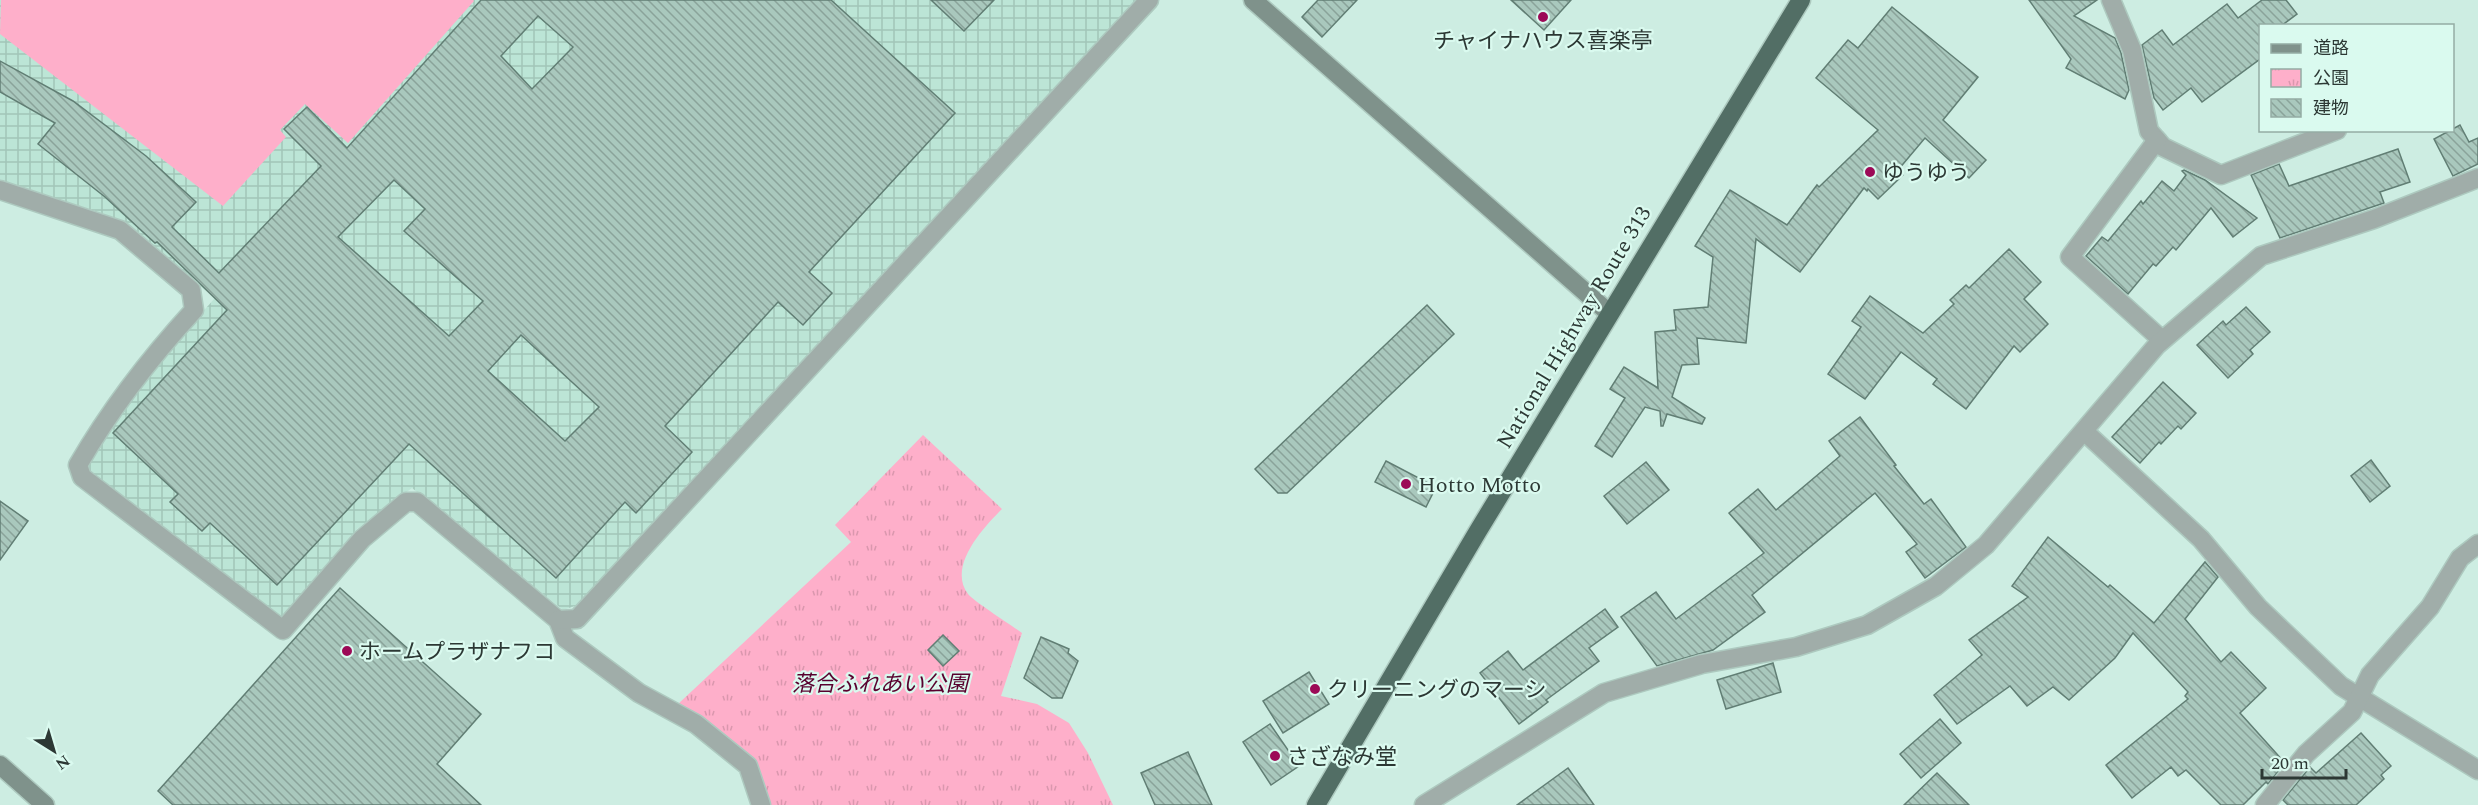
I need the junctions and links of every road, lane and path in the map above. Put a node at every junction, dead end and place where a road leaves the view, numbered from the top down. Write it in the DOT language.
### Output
graph roads {
  1 [pos="1149,0"];
  2 [pos="1253,0"];
  3 [pos="1801,0"];
  4 [pos="2111,0"];
  5 [pos="2332,132"];
  6 [pos="2157,140"];
  7 [pos="2478,178"];
  8 [pos="0,190"];
  9 [pos="1609,313"];
  10 [pos="2163,340"];
  11 [pos="2085,432"];
  12 [pos="2478,544"];
  13 [pos="558,620"];
  14 [pos="2361,696"];
  15 [pos="0,765"];
  16 [pos="2478,770"];
  17 [pos="45,805"];
  18 [pos="761,805"];
  19 [pos="1316,805"];
  20 [pos="1424,805"];
  21 [pos="2265,805"];
  1 -- 13 [label="street"];
  2 -- 9 [label="street"];
  3 -- 9 [label="highway, National Highway Route 313"];
  4 -- 6 [label="street"];
  5 -- 6 [label="street"];
  6 -- 10 [label="street"];
  7 -- 10 [label="street"];
  8 -- 13 [label="street"];
  9 -- 19 [label="highway, National Highway Route 313"];
  10 -- 11 [label="street"];
  11 -- 14 [label="street"];
  11 -- 20 [label="street"];
  12 -- 14 [label="street"];
  13 -- 18 [label="street"];
  14 -- 16 [label="street"];
  14 -- 21 [label="street"];
  15 -- 17 [label="street"];
}
